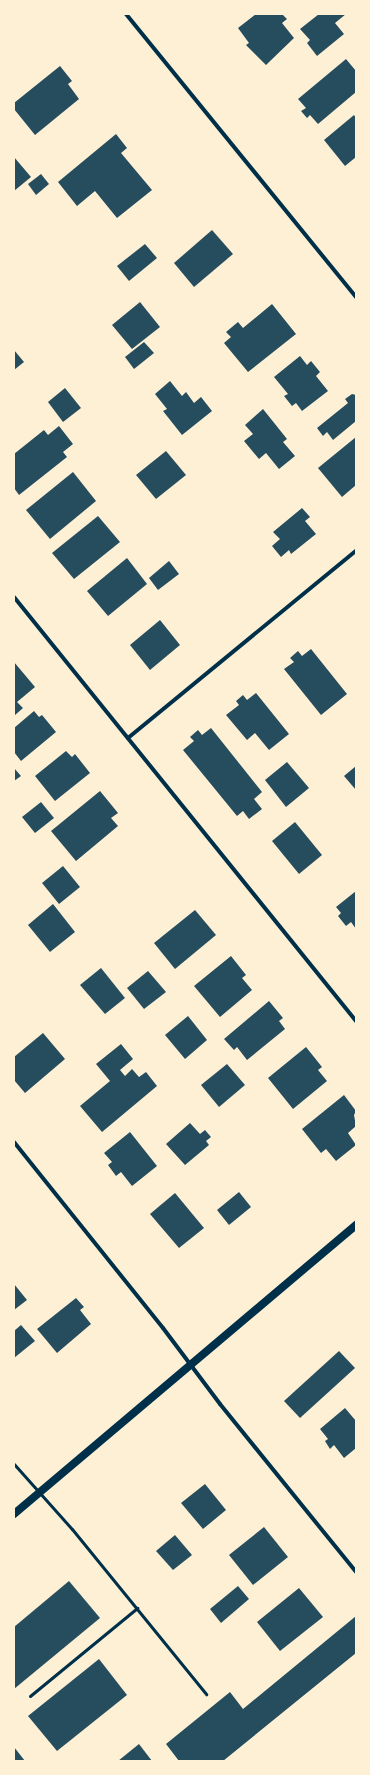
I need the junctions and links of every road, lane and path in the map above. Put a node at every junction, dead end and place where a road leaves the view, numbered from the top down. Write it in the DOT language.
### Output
graph roads {
  1 [pos="126,14"];
  2 [pos="356,297"];
  3 [pos="356,551"];
  4 [pos="14,597"];
  5 [pos="128,738"];
  6 [pos="356,1021"];
  7 [pos="14,1142"];
  8 [pos="356,1225"];
  9 [pos="191,1366"];
  10 [pos="14,1464"];
  11 [pos="40,1492"];
  12 [pos="14,1514"];
  13 [pos="356,1572"];
  14 [pos="137,1608"];
  15 [pos="206,1694"];
  16 [pos="30,1696"];
  1 -- 2 [label="street"];
  3 -- 5 [label="street"];
  4 -- 5 [label="street"];
  5 -- 6 [label="street"];
  7 -- 9 [label="street"];
  8 -- 9 [label="main road"];
  9 -- 11 [label="main road"];
  9 -- 13 [label="street"];
  10 -- 11 [label="lane"];
  11 -- 12 [label="main road"];
  11 -- 14 [label="lane"];
  14 -- 15 [label="lane"];
  14 -- 16 [label="lane"];
}
